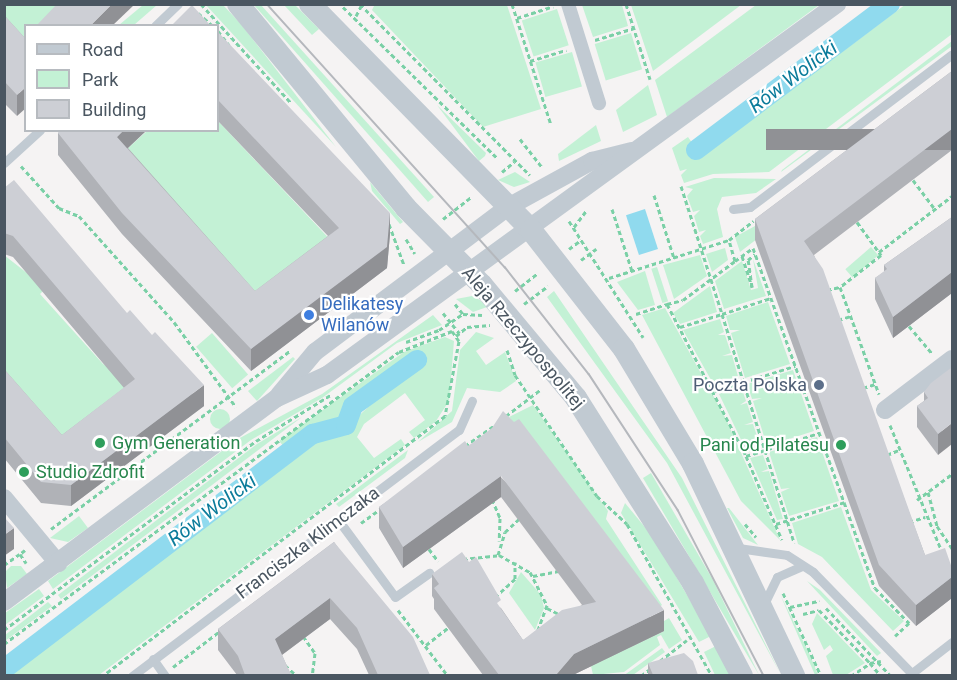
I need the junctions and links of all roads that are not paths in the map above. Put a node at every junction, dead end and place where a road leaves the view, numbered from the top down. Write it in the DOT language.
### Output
graph roads {
  1 [pos="178,4"];
  2 [pos="238,4"];
  3 [pos="310,4"];
  4 [pos="568,4"];
  5 [pos="837,4"];
  6 [pos="157,24"];
  7 [pos="952,54"];
  8 [pos="599,103"];
  9 [pos="38,132"];
  10 [pos="640,149"];
  11 [pos="8,160"];
  12 [pos="508,207"];
  13 [pos="733,209"];
  14 [pos="531,230"];
  15 [pos="447,252"];
  16 [pos="468,270"];
  17 [pos="948,363"];
  18 [pos="277,398"];
  19 [pos="472,401"];
  20 [pos="885,410"];
  21 [pos="4,498"];
  22 [pos="339,520"];
  23 [pos="733,546"];
  24 [pos="58,563"];
  25 [pos="802,566"];
  26 [pos="429,573"];
  27 [pos="4,602"];
  28 [pos="762,609"];
  29 [pos="952,642"];
  30 [pos="153,659"];
  31 [pos="913,674"];
  32 [pos="132,675"];
  33 [pos="165,675"];
  34 [pos="742,675"];
  35 [pos="794,675"];
  1 -- 6 [label="lane"];
  2 -- 15 [label="street, Aleja Rzeczypospolitej"];
  3 -- 12 [label="street"];
  4 -- 8 [label="street"];
  5 -- 10 [label="street"];
  7 -- 13 [label="lane"];
  9 -- 11 [label="lane"];
  10 -- 12 [label="street"];
  10 -- 14 [label="street"];
  12 -- 14 [label="street"];
  12 -- 15 [label="street"];
  14 -- 16 [label="street"];
  14 -- 23 [label="street"];
  15 -- 16 [label="street, Aleja Rzeczypospolitej"];
  15 -- 18 [label="street"];
  16 -- 18 [label="street"];
  16 -- 34 [label="street, Aleja Rzeczypospolitej"];
  17 -- 20 [label="street"];
  18 -- 24 [label="street"];
  19 -- 22 [label="lane, Franciszka Klimczaka"];
  21 -- 24 [label="street"];
  22 -- 26 [label="lane"];
  22 -- 30 [label="lane, Franciszka Klimczaka"];
  23 -- 25 [label="lane"];
  23 -- 28 [label="street"];
  24 -- 27 [label="street"];
  25 -- 28 [label="lane"];
  25 -- 31 [label="lane"];
  28 -- 35 [label="street"];
  29 -- 31 [label="lane"];
  30 -- 32 [label="lane, Franciszka Klimczaka"];
  30 -- 33 [label="lane"];
}
